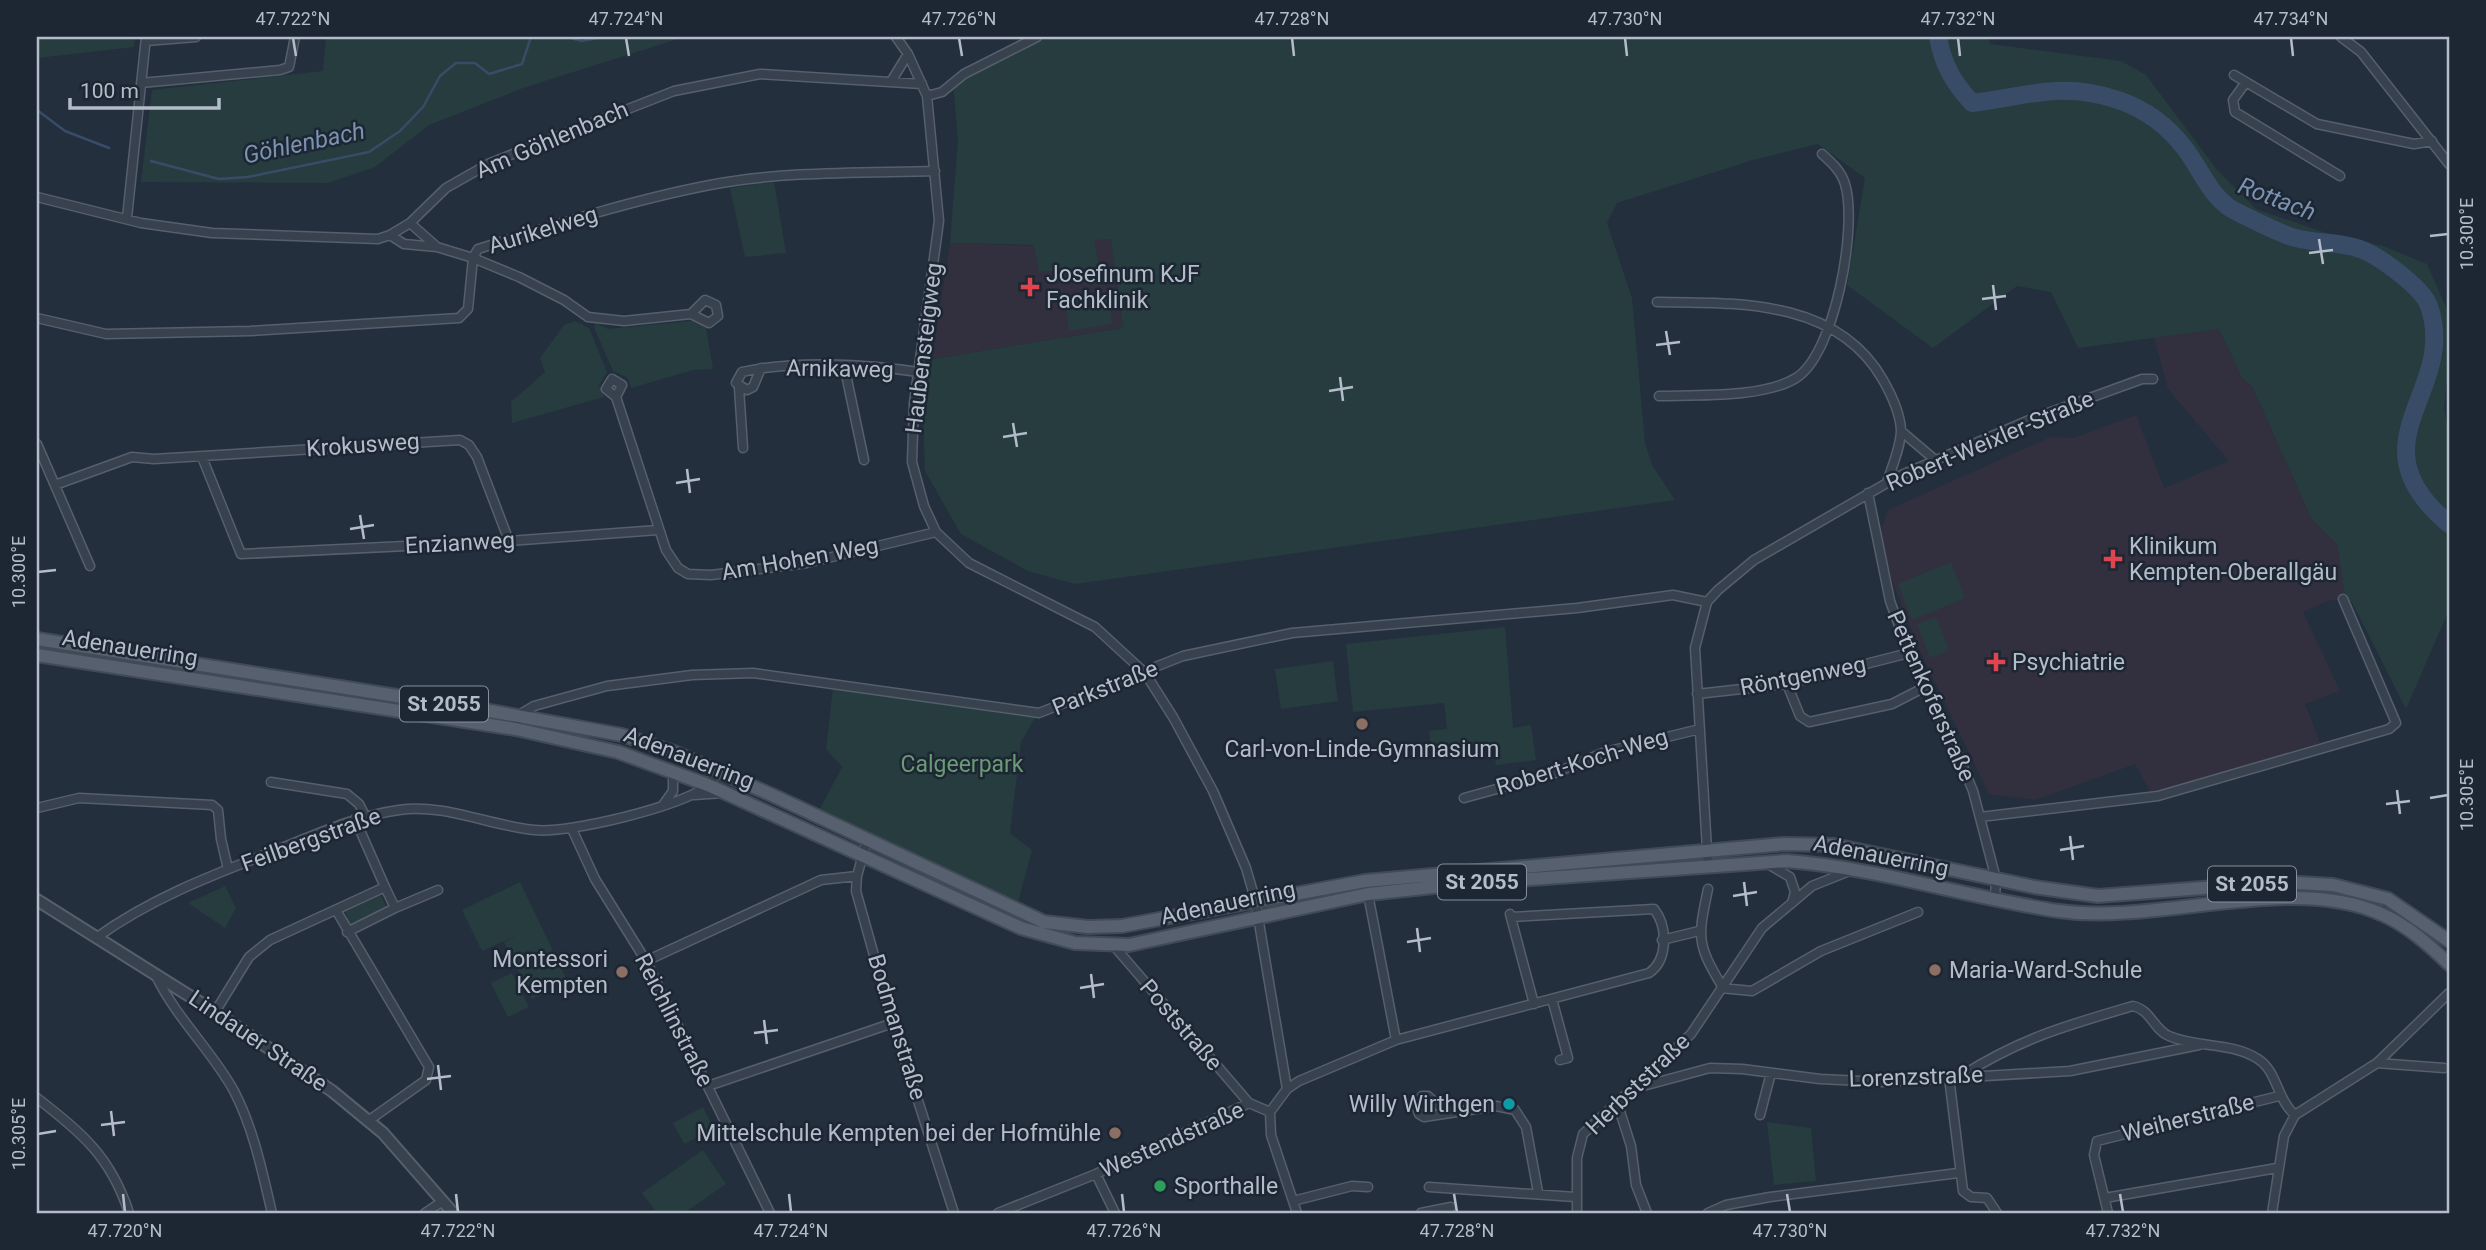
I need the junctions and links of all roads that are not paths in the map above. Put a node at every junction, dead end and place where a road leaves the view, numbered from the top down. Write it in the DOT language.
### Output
graph roads {
  1 [pos="196,37"];
  2 [pos="295,37"];
  3 [pos="897,37"];
  4 [pos="1037,37"];
  5 [pos="2341,37"];
  6 [pos="146,39"];
  7 [pos="908,54"];
  8 [pos="2234,75"];
  9 [pos="892,80"];
  10 [pos="2246,82"];
  11 [pos="141,83"];
  12 [pos="922,84"];
  13 [pos="927,96"];
  14 [pos="2432,141"];
  15 [pos="1822,154"];
  16 [pos="2449,164"];
  17 [pos="935,171"];
  18 [pos="2340,176"];
  19 [pos="37,197"];
  20 [pos="127,218"];
  21 [pos="410,223"];
  22 [pos="390,235"];
  23 [pos="437,247"];
  24 [pos="472,258"];
  25 [pos="1657,302"];
  26 [pos="691,314"];
  27 [pos="37,318"];
  28 [pos="1830,325"];
  29 [pos="844,365"];
  30 [pos="761,368"];
  31 [pos="918,372"];
  32 [pos="2153,379"];
  33 [pos="739,387"];
  34 [pos="1659,396"];
  35 [pos="616,397"];
  36 [pos="1901,431"];
  37 [pos="37,444"];
  38 [pos="743,448"];
  39 [pos="202,457"];
  40 [pos="1934,459"];
  41 [pos="864,460"];
  42 [pos="1888,482"];
  43 [pos="55,485"];
  44 [pos="1868,493"];
  45 [pos="658,530"];
  46 [pos="936,531"];
  47 [pos="509,541"];
  48 [pos="90,566"];
  49 [pos="2343,599"];
  50 [pos="1707,602"];
  51 [pos="37,639"];
  52 [pos="1909,653"];
  53 [pos="37,654"];
  54 [pos="1145,673"];
  55 [pos="1787,684"];
  56 [pos="1926,687"];
  57 [pos="1697,694"];
  58 [pos="519,715"];
  59 [pos="516,729"];
  60 [pos="1700,729"];
  61 [pos="673,769"];
  62 [pos="717,771"];
  63 [pos="271,782"];
  64 [pos="708,785"];
  65 [pos="726,793"];
  66 [pos="688,795"];
  67 [pos="1464,798"];
  68 [pos="663,805"];
  69 [pos="37,808"];
  70 [pos="365,817"];
  71 [pos="1980,817"];
  72 [pos="355,819"];
  73 [pos="572,829"];
  74 [pos="867,840"];
  75 [pos="1707,850"];
  76 [pos="862,854"];
  77 [pos="1765,863"];
  78 [pos="1708,866"];
  79 [pos="228,869"];
  80 [pos="1857,870"];
  81 [pos="857,876"];
  82 [pos="1996,879"];
  83 [pos="385,887"];
  84 [pos="1708,889"];
  85 [pos="438,890"];
  86 [pos="1368,894"];
  87 [pos="1255,899"];
  88 [pos="1995,899"];
  89 [pos="37,900"];
  90 [pos="1791,905"];
  91 [pos="395,908"];
  92 [pos="336,910"];
  93 [pos="1918,912"];
  94 [pos="1258,917"];
  95 [pos="1699,931"];
  96 [pos="347,932"];
  97 [pos="96,938"];
  98 [pos="1662,940"];
  99 [pos="2449,941"];
  100 [pos="1114,946"];
  101 [pos="646,961"];
  102 [pos="2449,964"];
  103 [pos="154,973"];
  104 [pos="1721,987"];
  105 [pos="2449,993"];
  106 [pos="1552,999"];
  107 [pos="1534,1004"];
  108 [pos="215,1012"];
  109 [pos="893,1023"];
  110 [pos="1396,1040"];
  111 [pos="2200,1045"];
  112 [pos="1560,1060"];
  113 [pos="2377,1063"];
  114 [pos="2444,1068"];
  115 [pos="1771,1073"];
  116 [pos="1963,1075"];
  117 [pos="1949,1077"];
  118 [pos="708,1086"];
  119 [pos="1287,1089"];
  120 [pos="1632,1089"];
  121 [pos="2279,1096"];
  122 [pos="37,1098"];
  123 [pos="1617,1102"];
  124 [pos="1249,1103"];
  125 [pos="1270,1112"];
  126 [pos="1447,1113"];
  127 [pos="1760,1115"];
  128 [pos="2295,1115"];
  129 [pos="368,1121"];
  130 [pos="2277,1168"];
  131 [pos="1958,1173"];
  132 [pos="1096,1174"];
  133 [pos="1368,1186"];
  134 [pos="1429,1187"];
  135 [pos="1538,1192"];
  136 [pos="1575,1197"];
  137 [pos="2105,1198"];
  138 [pos="443,1201"];
  139 [pos="1293,1201"];
  140 [pos="1451,1207"];
  141 [pos="129,1213"];
  142 [pos="272,1213"];
  143 [pos="425,1213"];
  144 [pos="453,1213"];
  145 [pos="770,1213"];
  146 [pos="954,1213"];
  147 [pos="999,1213"];
  148 [pos="1115,1213"];
  149 [pos="1297,1213"];
  150 [pos="1421,1213"];
  151 [pos="1577,1213"];
  152 [pos="1647,1213"];
  153 [pos="1708,1213"];
  154 [pos="1997,1213"];
  155 [pos="2108,1213"];
  156 [pos="2272,1213"];
  1 -- 6 [label="street"];
  2 -- 11 [label="street"];
  3 -- 7 [label="street, Haubensteigweg"];
  4 -- 13 [label="street"];
  5 -- 14 [label="street"];
  6 -- 11 [label="street"];
  7 -- 9 [label="street"];
  7 -- 12 [label="street, Haubensteigweg"];
  8 -- 10 [label="street"];
  9 -- 12 [label="street, Am Göhlenbach"];
  9 -- 21 [label="street, Am Göhlenbach"];
  10 -- 14 [label="street"];
  10 -- 18 [label="street"];
  11 -- 20 [label="street"];
  12 -- 13 [label="street, Haubensteigweg"];
  13 -- 17 [label="street, Haubensteigweg"];
  14 -- 16 [label="street"];
  15 -- 28 [label="street"];
  17 -- 24 [label="street, Aurikelweg"];
  17 -- 31 [label="street, Haubensteigweg"];
  19 -- 20 [label="street, Am Göhlenbach"];
  20 -- 22 [label="street, Am Göhlenbach"];
  21 -- 22 [label="street, Am Göhlenbach"];
  21 -- 23 [label="street"];
  22 -- 23 [label="street"];
  23 -- 24 [label="street"];
  24 -- 26 [label="street"];
  24 -- 27 [label="street, Aurikelweg"];
  25 -- 28 [label="street"];
  28 -- 34 [label="street"];
  28 -- 36 [label="street"];
  29 -- 30 [label="street, Arnikaweg"];
  29 -- 31 [label="street, Arnikaweg"];
  29 -- 41 [label="street"];
  30 -- 33 [label="street, Arnikaweg"];
  30 -- 33 [label="street, Arnikaweg"];
  31 -- 46 [label="street, Haubensteigweg"];
  32 -- 40 [label="street, Robert-Weixler-Straße"];
  33 -- 38 [label="street"];
  35 -- 45 [label="street, Am Hohen Weg"];
  36 -- 40 [label="street"];
  36 -- 42 [label="street"];
  37 -- 43 [label="street"];
  39 -- 43 [label="street, Krokusweg"];
  39 -- 47 [label="street, Krokusweg"];
  39 -- 47 [label="street, Enzianweg"];
  40 -- 42 [label="street, Robert-Weixler-Straße"];
  42 -- 44 [label="street, Robert-Weixler-Straße"];
  43 -- 48 [label="street"];
  44 -- 50 [label="street, Robert-Weixler-Straße"];
  44 -- 52 [label="street, Pettenkoferstraße"];
  45 -- 46 [label="street, Am Hohen Weg"];
  45 -- 47 [label="street, Enzianweg"];
  46 -- 54 [label="street, Haubensteigweg"];
  49 -- 71 [label="street"];
  50 -- 54 [label="street, Parkstraße"];
  50 -- 57 [label="street, Robert-Weixler-Straße"];
  51 -- 58 [label="main road, Adenauerring / St 2055"];
  52 -- 55 [label="street, Röntgenweg"];
  52 -- 56 [label="street, Pettenkoferstraße"];
  53 -- 59 [label="main road, Adenauerring / St 2055"];
  54 -- 58 [label="street, Parkstraße"];
  54 -- 87 [label="street, Haubensteigweg"];
  55 -- 56 [label="street"];
  55 -- 57 [label="street, Röntgenweg"];
  56 -- 71 [label="street, Pettenkoferstraße"];
  57 -- 60 [label="street, Robert-Weixler-Straße"];
  58 -- 59 [label="street"];
  58 -- 62 [label="main road, Adenauerring / St 2055"];
  59 -- 61 [label="main road, Adenauerring / St 2055"];
  60 -- 67 [label="street, Robert-Koch-Weg"];
  60 -- 75 [label="street, Robert-Weixler-Straße"];
  61 -- 64 [label="main road, Adenauerring / St 2055"];
  61 -- 68 [label="street"];
  62 -- 64 [label="street"];
  62 -- 74 [label="main road, Adenauerring / St 2055"];
  63 -- 70 [label="street"];
  64 -- 65 [label="main road, Adenauerring / St 2055"];
  64 -- 66 [label="street, Feilbergstraße"];
  65 -- 66 [label="street, Feilbergstraße"];
  65 -- 76 [label="main road, Adenauerring / St 2055"];
  66 -- 68 [label="street, Feilbergstraße"];
  68 -- 73 [label="street, Feilbergstraße"];
  69 -- 79 [label="street"];
  70 -- 72 [label="street, Feilbergstraße"];
  70 -- 73 [label="street, Feilbergstraße"];
  71 -- 82 [label="street, Pettenkoferstraße"];
  72 -- 79 [label="street, Feilbergstraße"];
  72 -- 83 [label="street"];
  73 -- 101 [label="street, Reichlinstraße"];
  74 -- 76 [label="street, Bodmanstraße"];
  74 -- 87 [label="main road, Adenauerring / St 2055"];
  75 -- 78 [label="street, Robert-Weixler-Straße"];
  75 -- 82 [label="main road, Adenauerring / St 2055"];
  75 -- 87 [label="main road, Adenauerring / St 2055"];
  76 -- 81 [label="street, Bodmanstraße"];
  76 -- 100 [label="main road, Adenauerring / St 2055"];
  77 -- 78 [label="main road, Adenauerring / St 2055"];
  77 -- 80 [label="main road, Adenauerring / St 2055"];
  77 -- 90 [label="street"];
  78 -- 86 [label="main road, Adenauerring / St 2055"];
  79 -- 97 [label="street, Feilbergstraße"];
  80 -- 88 [label="main road, Adenauerring / St 2055"];
  80 -- 90 [label="street, Herbststraße"];
  81 -- 101 [label="street"];
  81 -- 109 [label="street, Bodmanstraße"];
  82 -- 88 [label="street, Pettenkoferstraße"];
  82 -- 99 [label="main road, Adenauerring / St 2055"];
  83 -- 91 [label="street"];
  83 -- 92 [label="street"];
  84 -- 95 [label="street"];
  85 -- 91 [label="street"];
  86 -- 94 [label="main road, Adenauerring / St 2055"];
  86 -- 110 [label="street"];
  87 -- 94 [label="street, Haubensteigweg"];
  88 -- 102 [label="main road, Adenauerring / St 2055"];
  89 -- 97 [label="street, Lindauer Straße"];
  90 -- 104 [label="street, Herbststraße"];
  91 -- 96 [label="street"];
  92 -- 96 [label="street"];
  92 -- 108 [label="street"];
  93 -- 104 [label="street"];
  94 -- 100 [label="main road, Adenauerring / St 2055"];
  94 -- 119 [label="street, Haubensteigweg"];
  95 -- 98 [label="street"];
  95 -- 104 [label="street"];
  96 -- 129 [label="street"];
  97 -- 103 [label="street, Lindauer Straße"];
  98 -- 106 [label="street, Westendstraße"];
  98 -- 107 [label="street"];
  100 -- 124 [label="street, Poststraße"];
  101 -- 118 [label="street, Reichlinstraße"];
  103 -- 108 [label="street, Lindauer Straße"];
  103 -- 142 [label="street"];
  104 -- 120 [label="street, Herbststraße"];
  105 -- 113 [label="street"];
  106 -- 107 [label="street, Westendstraße"];
  106 -- 112 [label="street"];
  107 -- 110 [label="street, Westendstraße"];
  108 -- 129 [label="street, Lindauer Straße"];
  109 -- 118 [label="street"];
  109 -- 146 [label="street, Bodmanstraße"];
  110 -- 119 [label="street, Westendstraße"];
  111 -- 116 [label="street, Lorenzstraße"];
  111 -- 116 [label="street"];
  111 -- 121 [label="street"];
  113 -- 114 [label="street"];
  113 -- 128 [label="street"];
  115 -- 117 [label="street, Lorenzstraße"];
  115 -- 120 [label="street, Lorenzstraße"];
  115 -- 127 [label="street"];
  116 -- 117 [label="street, Lorenzstraße"];
  117 -- 131 [label="street"];
  118 -- 145 [label="street, Reichlinstraße"];
  119 -- 125 [label="street, Westendstraße"];
  120 -- 123 [label="street, Herbststraße"];
  121 -- 128 [label="street"];
  121 -- 137 [label="street, Weiherstraße"];
  122 -- 141 [label="street"];
  123 -- 136 [label="street, Herbststraße"];
  123 -- 152 [label="street"];
  124 -- 125 [label="street, Westendstraße"];
  124 -- 132 [label="street, Westendstraße"];
  125 -- 139 [label="street"];
  126 -- 135 [label="street"];
  128 -- 130 [label="street"];
  129 -- 138 [label="street, Lindauer Straße"];
  130 -- 137 [label="street"];
  130 -- 156 [label="street"];
  131 -- 153 [label="street"];
  131 -- 154 [label="street"];
  132 -- 147 [label="street, Westendstraße"];
  132 -- 148 [label="street"];
  133 -- 139 [label="street"];
  134 -- 135 [label="street"];
  135 -- 136 [label="street"];
  136 -- 151 [label="street, Herbststraße"];
  137 -- 155 [label="street"];
  138 -- 143 [label="street"];
  138 -- 144 [label="street, Lindauer Straße"];
  139 -- 149 [label="street"];
  140 -- 150 [label="street"];
}
